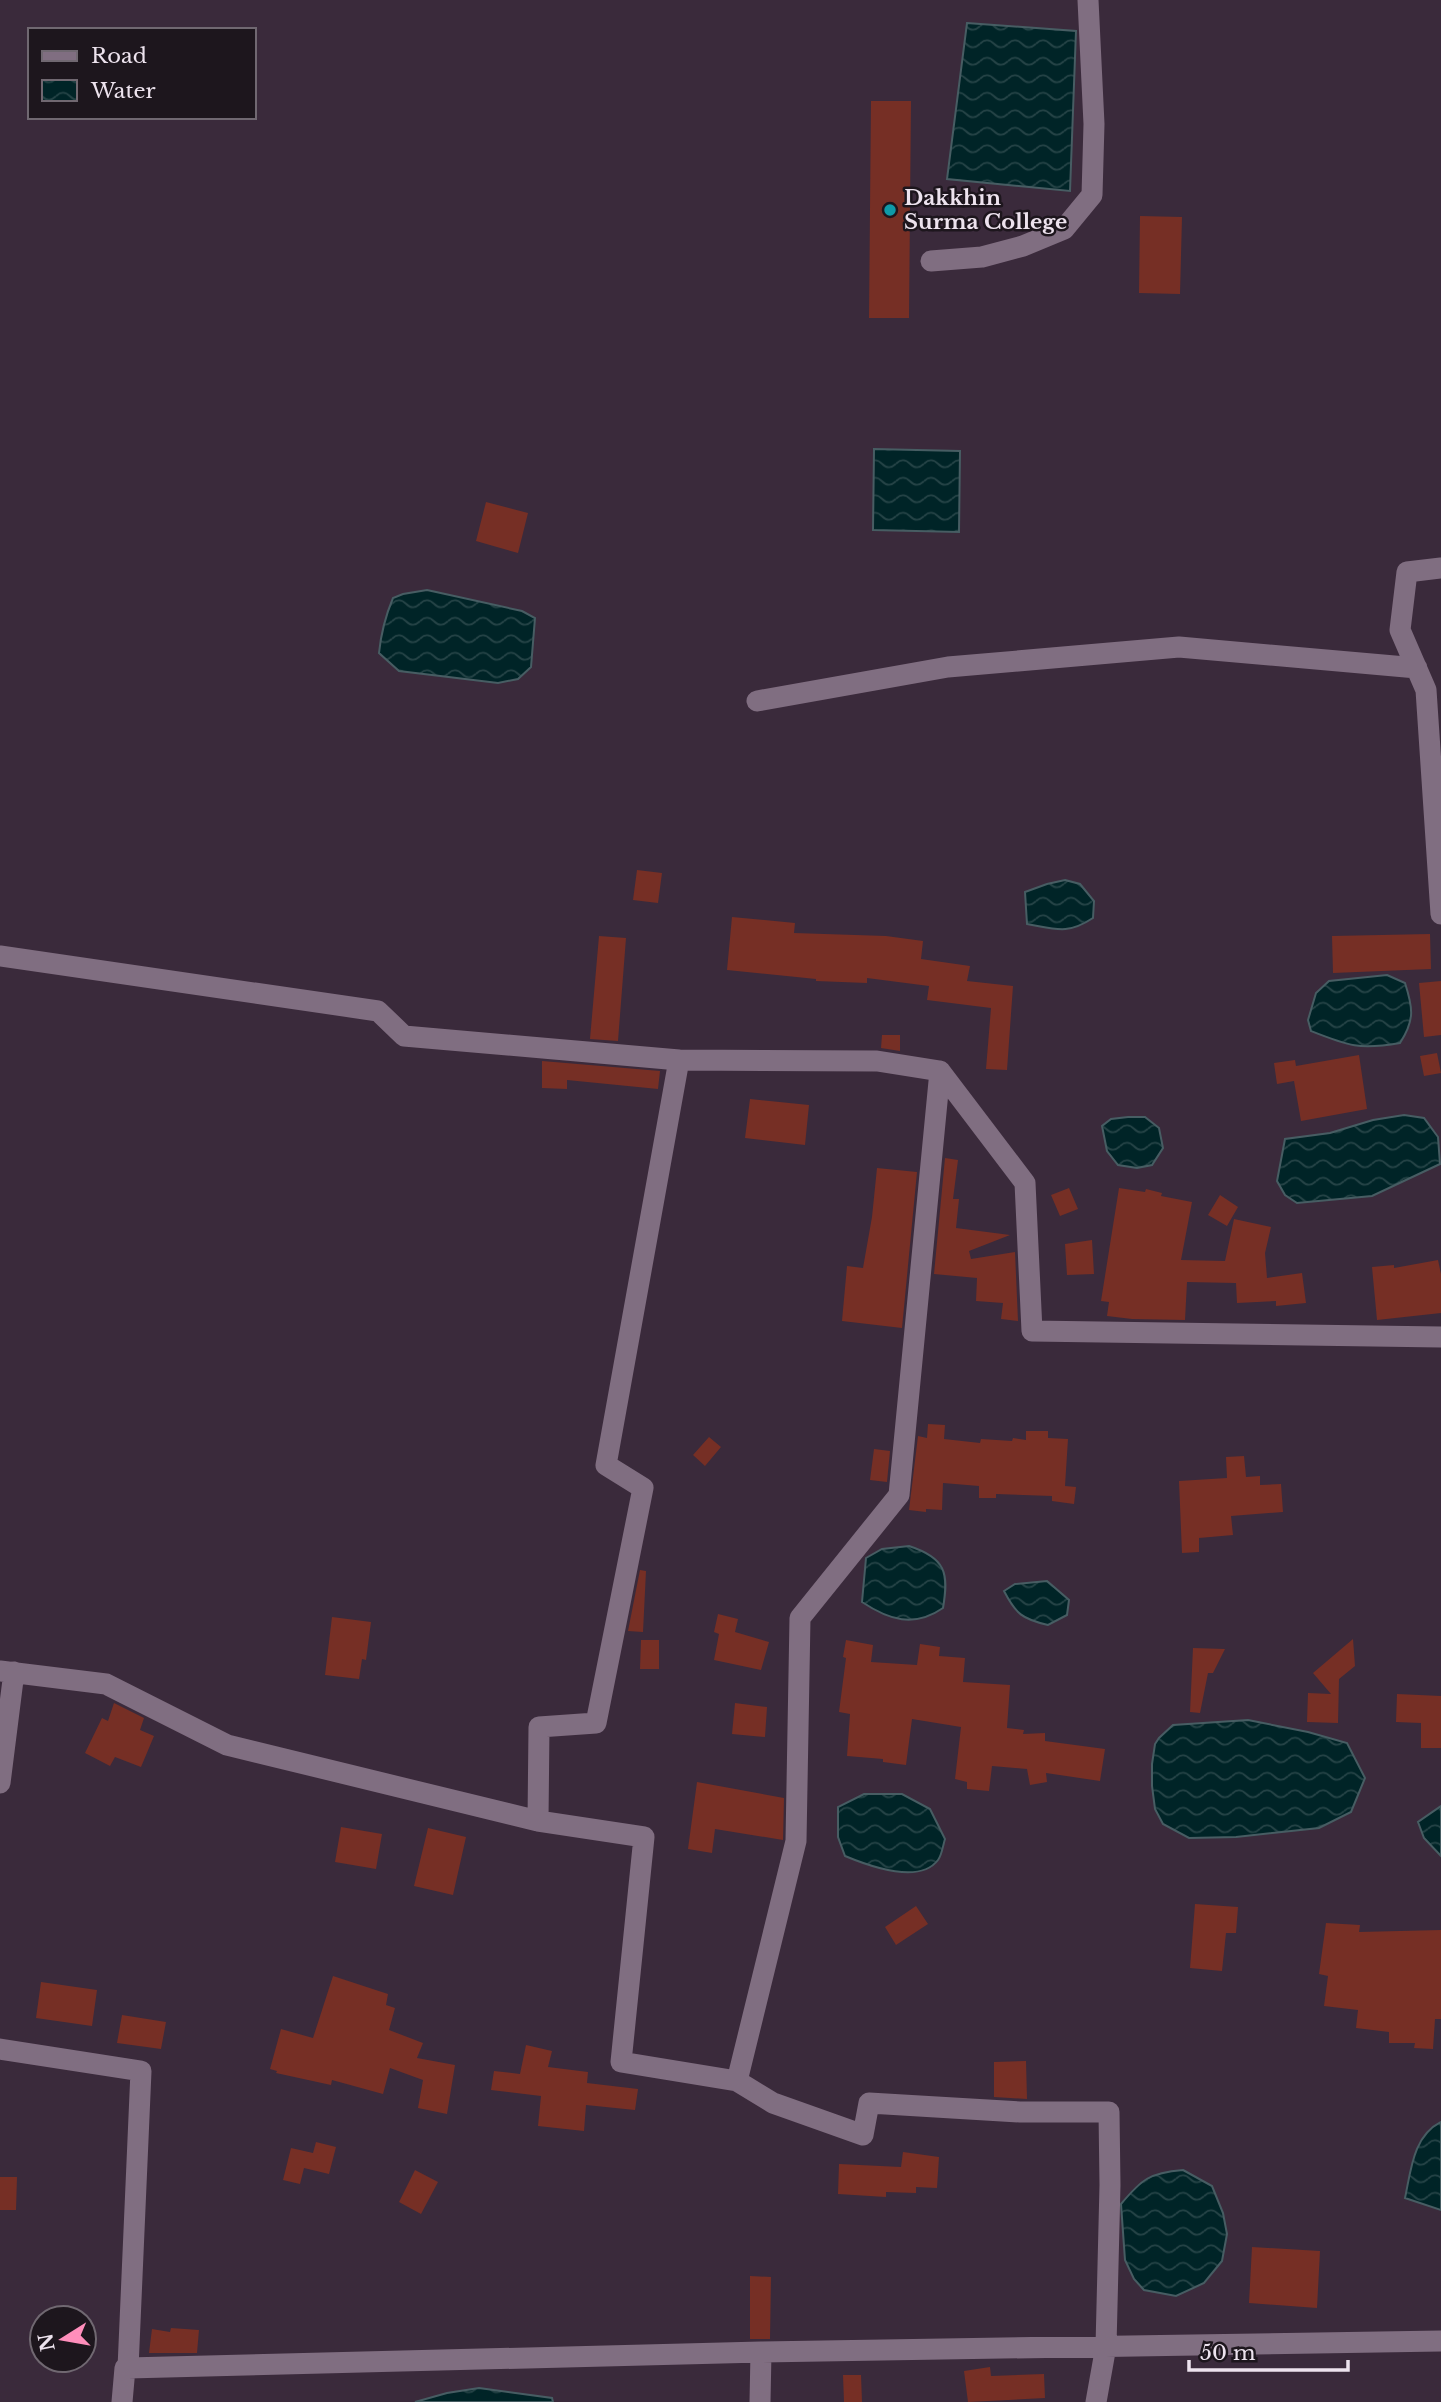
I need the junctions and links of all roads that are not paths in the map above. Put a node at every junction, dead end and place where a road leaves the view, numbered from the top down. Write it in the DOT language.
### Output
graph roads {
  1 [pos="1088,0"];
  2 [pos="931,261"];
  3 [pos="1441,568"];
  4 [pos="1417,668"];
  5 [pos="757,701"];
  6 [pos="1441,914"];
  7 [pos="0,956"];
  8 [pos="680,1059"];
  9 [pos="940,1071"];
  10 [pos="1441,1337"];
  11 [pos="7,1672"];
  12 [pos="0,1783"];
  13 [pos="538,1821"];
  14 [pos="0,2049"];
  15 [pos="737,2081"];
  16 [pos="1441,2341"];
  17 [pos="1106,2346"];
  18 [pos="761,2352"];
  19 [pos="128,2368"];
  20 [pos="122,2402"];
  21 [pos="760,2402"];
  22 [pos="1096,2402"];
  1 -- 2 [label="street"];
  3 -- 4 [label="street"];
  4 -- 5 [label="street"];
  4 -- 6 [label="street"];
  7 -- 8 [label="street"];
  8 -- 9 [label="street"];
  8 -- 13 [label="street"];
  9 -- 10 [label="street"];
  9 -- 15 [label="street"];
  11 -- 12 [label="street"];
  11 -- 13 [label="street"];
  13 -- 15 [label="street"];
  14 -- 19 [label="street"];
  15 -- 17 [label="street"];
  16 -- 17 [label="street"];
  17 -- 18 [label="street"];
  17 -- 22 [label="street"];
  18 -- 19 [label="street"];
  18 -- 21 [label="street"];
  19 -- 20 [label="street"];
}
